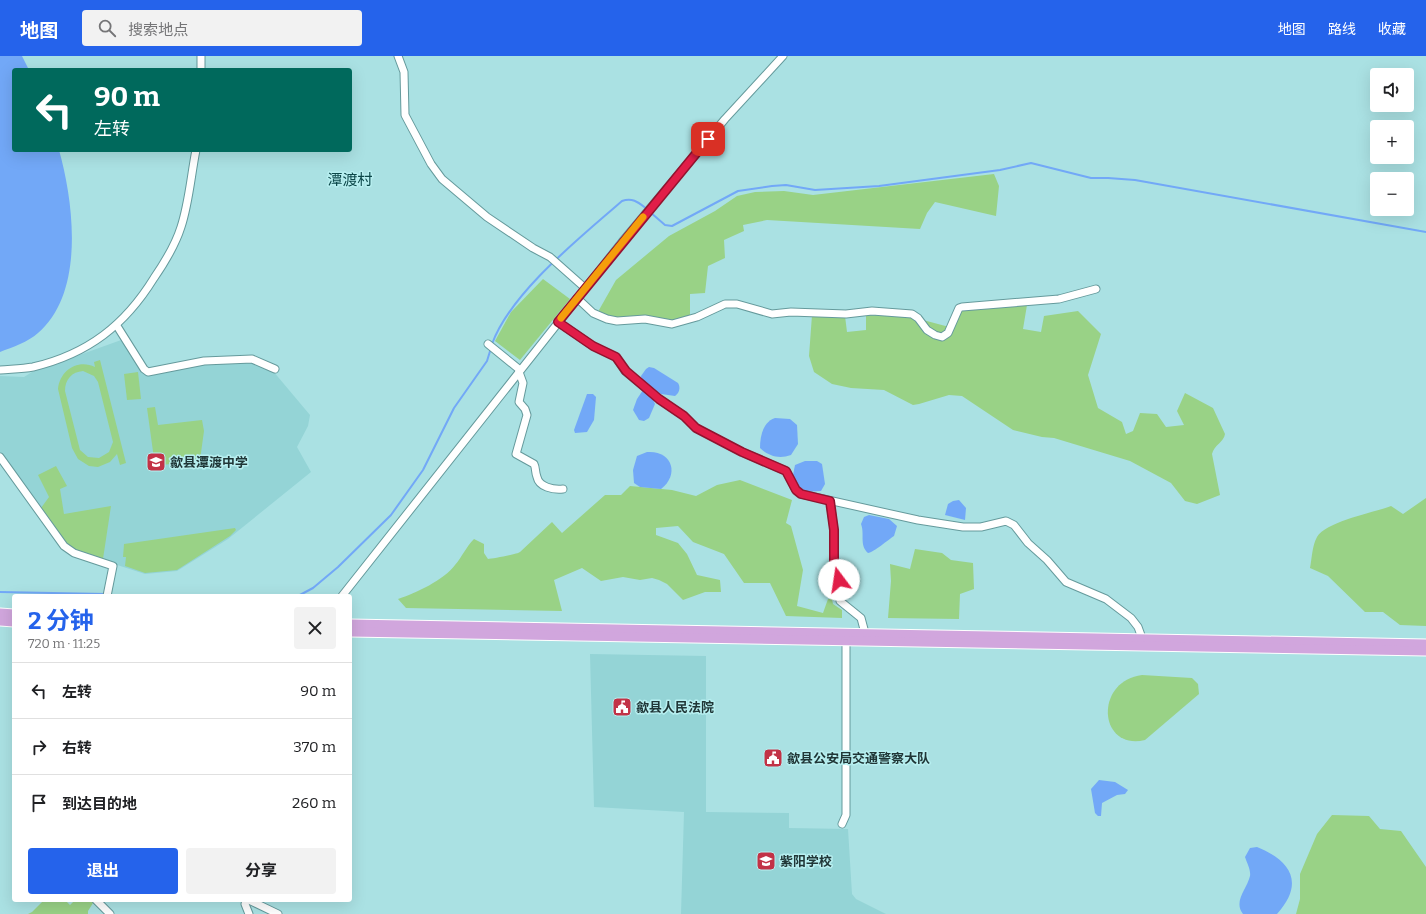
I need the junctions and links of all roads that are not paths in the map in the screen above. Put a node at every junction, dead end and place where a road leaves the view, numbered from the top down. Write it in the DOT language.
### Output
graph roads {
  1 [pos="202,56"];
  2 [pos="398,56"];
  3 [pos="783,56"];
  4 [pos="201,68"];
  5 [pos="196,152"];
  6 [pos="585,288"];
  7 [pos="1096,289"];
  8 [pos="577,298"];
  9 [pos="558,322"];
  10 [pos="117,326"];
  11 [pos="488,344"];
  12 [pos="274,369"];
  13 [pos="0,370"];
  14 [pos="519,371"];
  15 [pos="0,457"];
  16 [pos="563,489"];
  17 [pos="830,501"];
  18 [pos="107,594"];
  19 [pos="344,594"];
  20 [pos="0,613"];
  21 [pos="12,614"];
  22 [pos="0,621"];
  23 [pos="12,622"];
  24 [pos="352,624"];
  25 [pos="352,632"];
  26 [pos="866,633"];
  27 [pos="1142,638"];
  28 [pos="846,640"];
  29 [pos="1426,644"];
  30 [pos="1426,651"];
  31 [pos="842,824"];
  32 [pos="98,902"];
  33 [pos="246,902"];
  34 [pos="252,902"];
  35 [pos="110,914"];
  36 [pos="249,914"];
  37 [pos="278,914"];
  1 -- 4 [label="street"];
  2 -- 6 [label="street"];
  3 -- 6 [label="street"];
  5 -- 10 [label="street"];
  6 -- 8 [label="street"];
  7 -- 8 [label="street"];
  8 -- 9 [label="street"];
  9 -- 14 [label="street"];
  9 -- 17 [label="street"];
  10 -- 12 [label="street"];
  10 -- 13 [label="street"];
  11 -- 14 [label="street"];
  14 -- 16 [label="street"];
  14 -- 19 [label="street"];
  15 -- 18 [label="street"];
  17 -- 26 [label="street"];
  17 -- 27 [label="street"];
  20 -- 21 [label="main road"];
  22 -- 23 [label="main road"];
  24 -- 26 [label="main road"];
  25 -- 28 [label="main road"];
  26 -- 27 [label="main road"];
  27 -- 29 [label="main road"];
  28 -- 30 [label="main road"];
  28 -- 31 [label="street"];
  32 -- 35 [label="street"];
  33 -- 36 [label="street"];
  34 -- 37 [label="street"];
}
